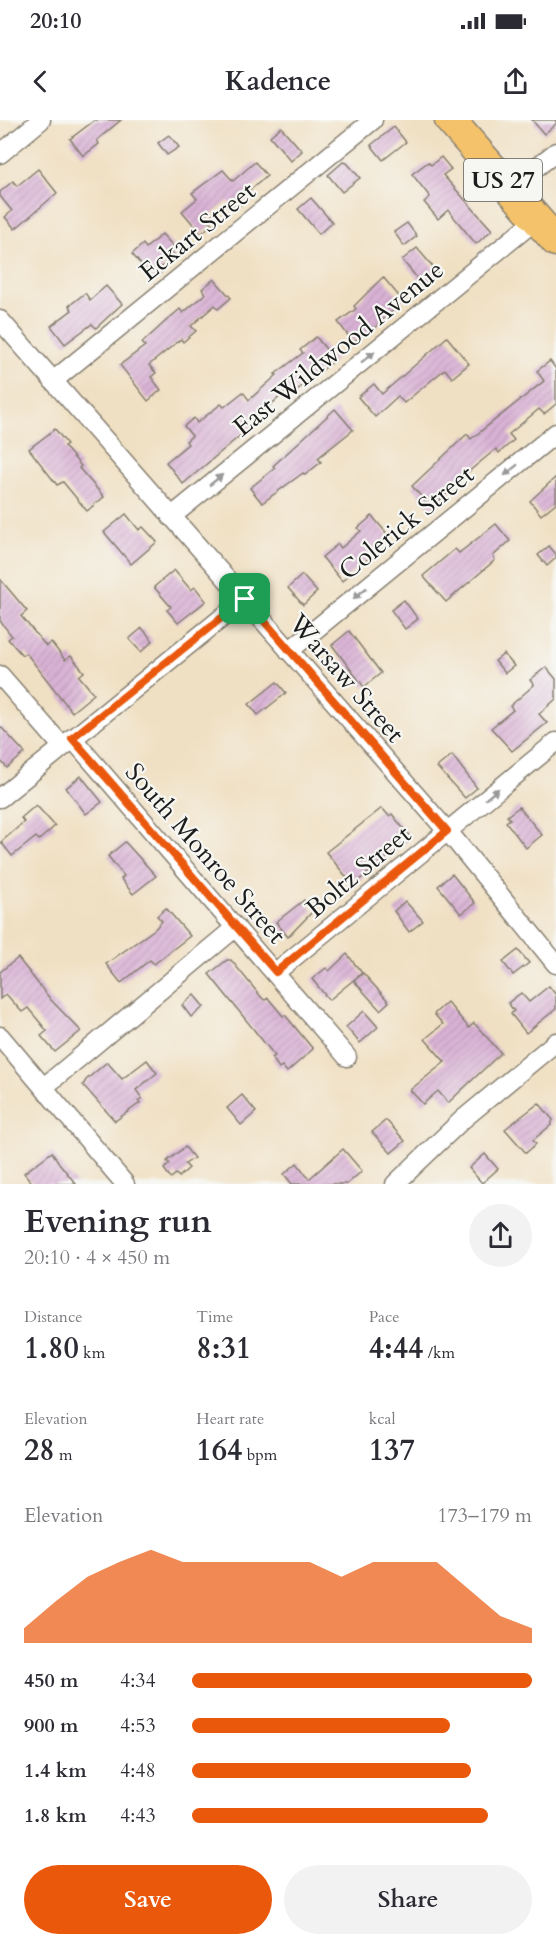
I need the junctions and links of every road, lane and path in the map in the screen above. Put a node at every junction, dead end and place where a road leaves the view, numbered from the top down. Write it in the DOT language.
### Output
graph roads {
  1 [pos="41,120"];
  2 [pos="373,120"];
  3 [pos="450,120"];
  4 [pos="556,152"];
  5 [pos="0,154"];
  6 [pos="510,188"];
  7 [pos="547,230"];
  8 [pos="0,320"];
  9 [pos="53,381"];
  10 [pos="556,433"];
  11 [pos="171,517"];
  12 [pos="245,599"];
  13 [pos="289,651"];
  14 [pos="0,675"];
  15 [pos="67,742"];
  16 [pos="556,742"];
  17 [pos="0,798"];
  18 [pos="447,831"];
  19 [pos="236,927"];
  20 [pos="556,964"];
  21 [pos="276,972"];
  22 [pos="0,1036"];
  23 [pos="556,1042"];
  24 [pos="347,1057"];
  25 [pos="44,1087"];
  26 [pos="125,1184"];
  27 [pos="395,1184"];
  1 -- 5 [label="street"];
  2 -- 9 [label="street, Eckart Street"];
  3 -- 6 [label="highway, US 27"];
  4 -- 6 [label="street"];
  6 -- 7 [label="highway, US 27"];
  11 -- 7 [label="street, East Wildwood Avenue, one-way"];
  8 -- 9 [label="street, Warsaw Street"];
  9 -- 11 [label="street, Warsaw Street"];
  10 -- 13 [label="street, Colerick Street, one-way"];
  11 -- 12 [label="street, Warsaw Street"];
  12 -- 13 [label="street, Warsaw Street"];
  12 -- 15 [label="street"];
  13 -- 18 [label="street, Warsaw Street"];
  14 -- 15 [label="street, South Monroe Street"];
  15 -- 17 [label="street"];
  15 -- 19 [label="street, South Monroe Street"];
  18 -- 16 [label="street, Boltz Street, one-way"];
  18 -- 20 [label="street, Warsaw Street"];
  18 -- 21 [label="street, Boltz Street"];
  19 -- 21 [label="street, South Monroe Street"];
  19 -- 25 [label="street"];
  21 -- 24 [label="street, South Monroe Street"];
  22 -- 25 [label="street"];
  23 -- 27 [label="street"];
  25 -- 26 [label="street"];
}
